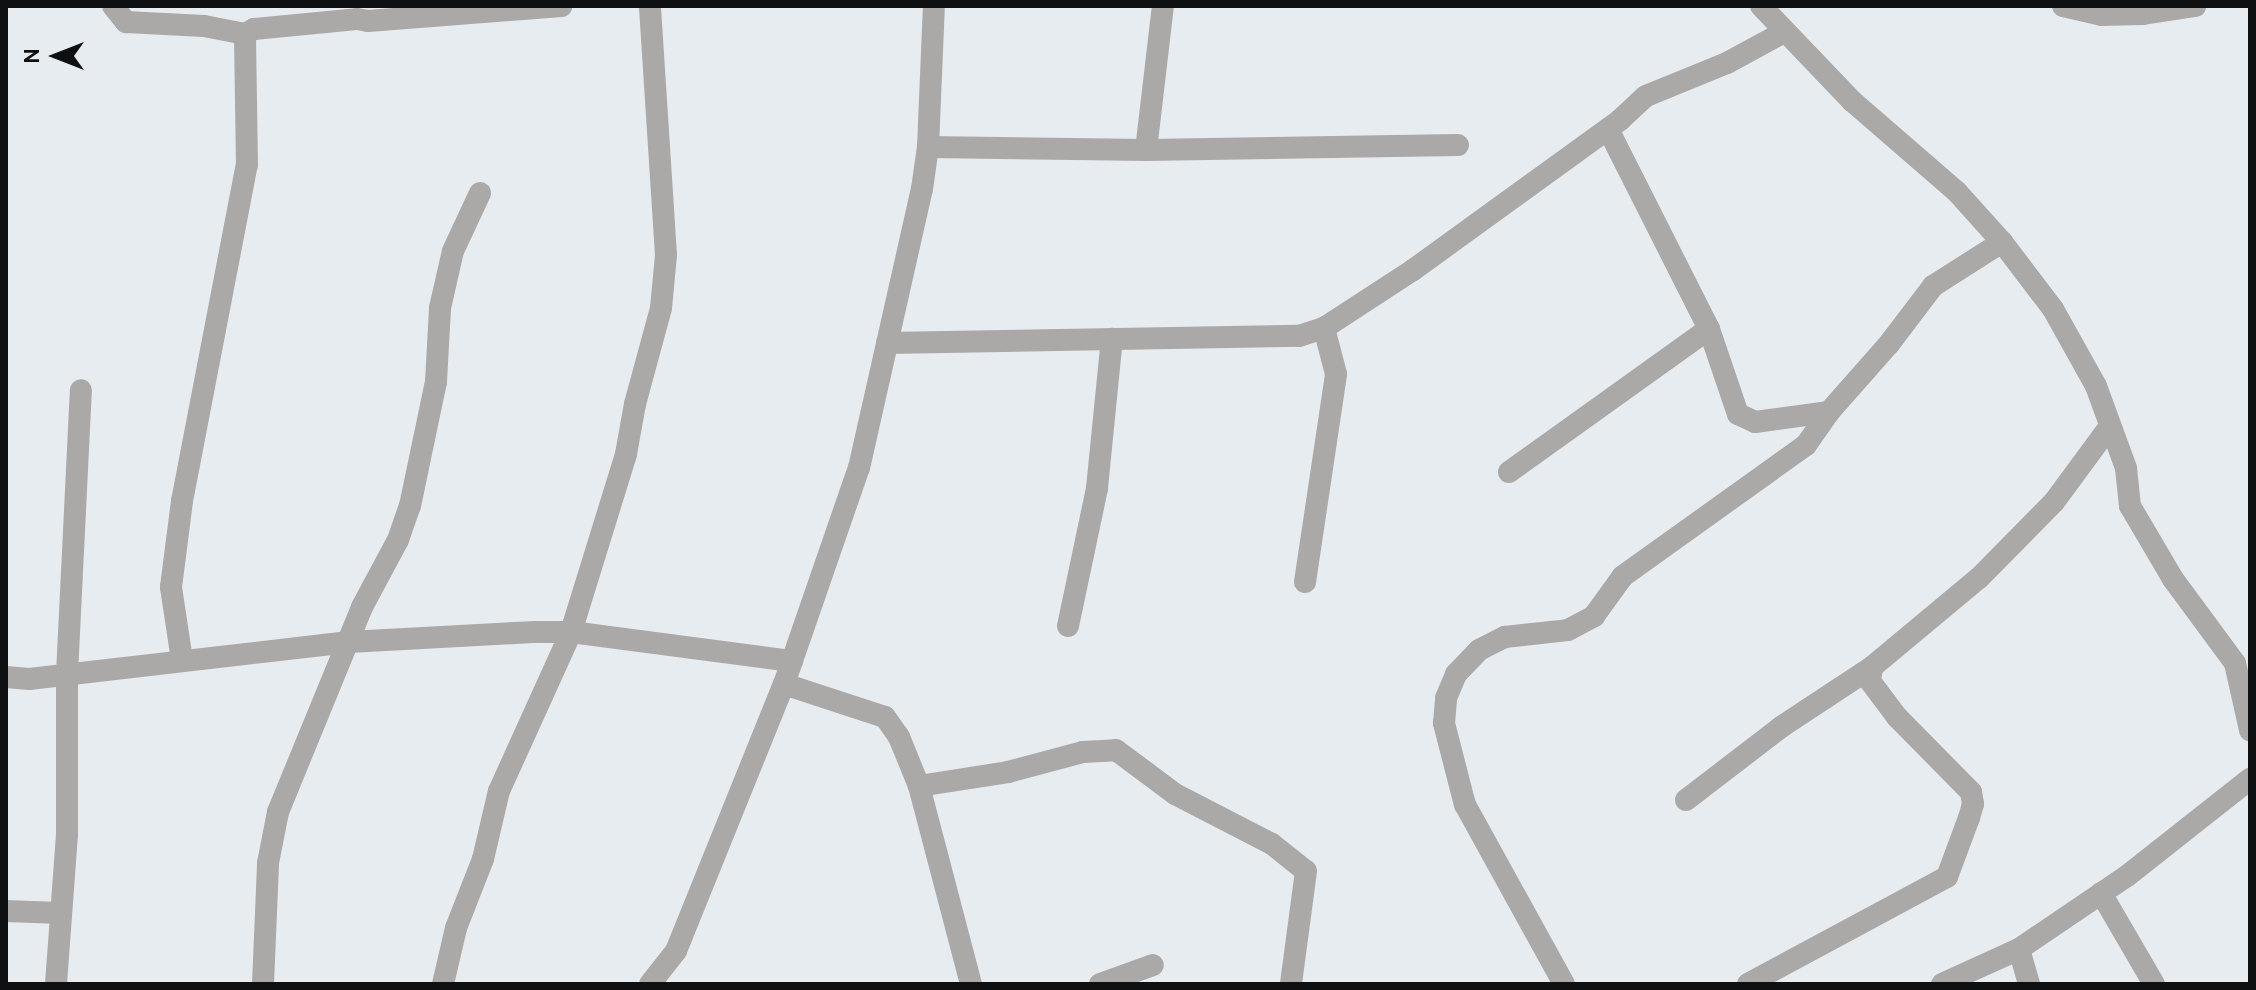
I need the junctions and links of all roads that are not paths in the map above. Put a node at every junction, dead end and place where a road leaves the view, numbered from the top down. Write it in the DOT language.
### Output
graph roads {
  1 [pos="113,6"];
  2 [pos="561,6"];
  3 [pos="650,6"];
  4 [pos="934,6"];
  5 [pos="1163,6"];
  6 [pos="1761,6"];
  7 [pos="2063,6"];
  8 [pos="2195,6"];
  9 [pos="355,12"];
  10 [pos="1784,32"];
  11 [pos="245,34"];
  12 [pos="1608,129"];
  13 [pos="1458,145"];
  14 [pos="928,147"];
  15 [pos="1146,150"];
  16 [pos="480,193"];
  17 [pos="2002,242"];
  18 [pos="1324,328"];
  19 [pos="1709,329"];
  20 [pos="1112,339"];
  21 [pos="887,343"];
  22 [pos="81,390"];
  23 [pos="1829,412"];
  24 [pos="2110,426"];
  25 [pos="1509,472"];
  26 [pos="1305,582"];
  27 [pos="1068,626"];
  28 [pos="571,632"];
  29 [pos="349,642"];
  30 [pos="182,660"];
  31 [pos="792,661"];
  32 [pos="2242,662"];
  33 [pos="1872,667"];
  34 [pos="67,674"];
  35 [pos="6,677"];
  36 [pos="784,684"];
  37 [pos="2250,730"];
  38 [pos="2250,779"];
  39 [pos="919,786"];
  40 [pos="1686,800"];
  41 [pos="2101,893"];
  42 [pos="6,911"];
  43 [pos="60,913"];
  44 [pos="2019,949"];
  45 [pos="1153,965"];
  46 [pos="56,984"];
  47 [pos="263,984"];
  48 [pos="443,984"];
  49 [pos="650,984"];
  50 [pos="971,984"];
  51 [pos="1100,984"];
  52 [pos="1291,984"];
  53 [pos="1564,984"];
  54 [pos="1748,984"];
  55 [pos="1942,984"];
  56 [pos="2029,984"];
  57 [pos="2154,984"];
  1 -- 11 [label="street"];
  2 -- 9 [label="street"];
  3 -- 28 [label="street"];
  4 -- 14 [label="street"];
  5 -- 15 [label="street"];
  6 -- 10 [label="street"];
  7 -- 8 [label="street"];
  9 -- 11 [label="street"];
  10 -- 12 [label="street"];
  10 -- 17 [label="street"];
  11 -- 30 [label="street"];
  12 -- 18 [label="street"];
  12 -- 19 [label="street"];
  13 -- 15 [label="street"];
  14 -- 15 [label="street"];
  14 -- 21 [label="street"];
  16 -- 29 [label="street"];
  17 -- 23 [label="street"];
  17 -- 24 [label="street"];
  18 -- 20 [label="street"];
  18 -- 26 [label="street"];
  19 -- 23 [label="street"];
  19 -- 25 [label="street"];
  20 -- 21 [label="street"];
  20 -- 27 [label="street"];
  21 -- 31 [label="street"];
  22 -- 34 [label="street"];
  23 -- 53 [label="street"];
  24 -- 32 [label="street"];
  24 -- 33 [label="street"];
  28 -- 29 [label="street"];
  28 -- 31 [label="street"];
  28 -- 48 [label="street"];
  29 -- 30 [label="street"];
  29 -- 47 [label="street"];
  30 -- 34 [label="street"];
  31 -- 36 [label="street"];
  32 -- 37 [label="street"];
  33 -- 40 [label="street"];
  33 -- 54 [label="street"];
  34 -- 35 [label="street"];
  34 -- 43 [label="street"];
  36 -- 39 [label="street"];
  36 -- 49 [label="street"];
  38 -- 41 [label="street"];
  39 -- 50 [label="street"];
  39 -- 52 [label="street"];
  41 -- 44 [label="street"];
  41 -- 57 [label="street"];
  42 -- 43 [label="street"];
  43 -- 46 [label="street"];
  44 -- 55 [label="street"];
  44 -- 56 [label="street"];
  45 -- 51 [label="street"];
}
